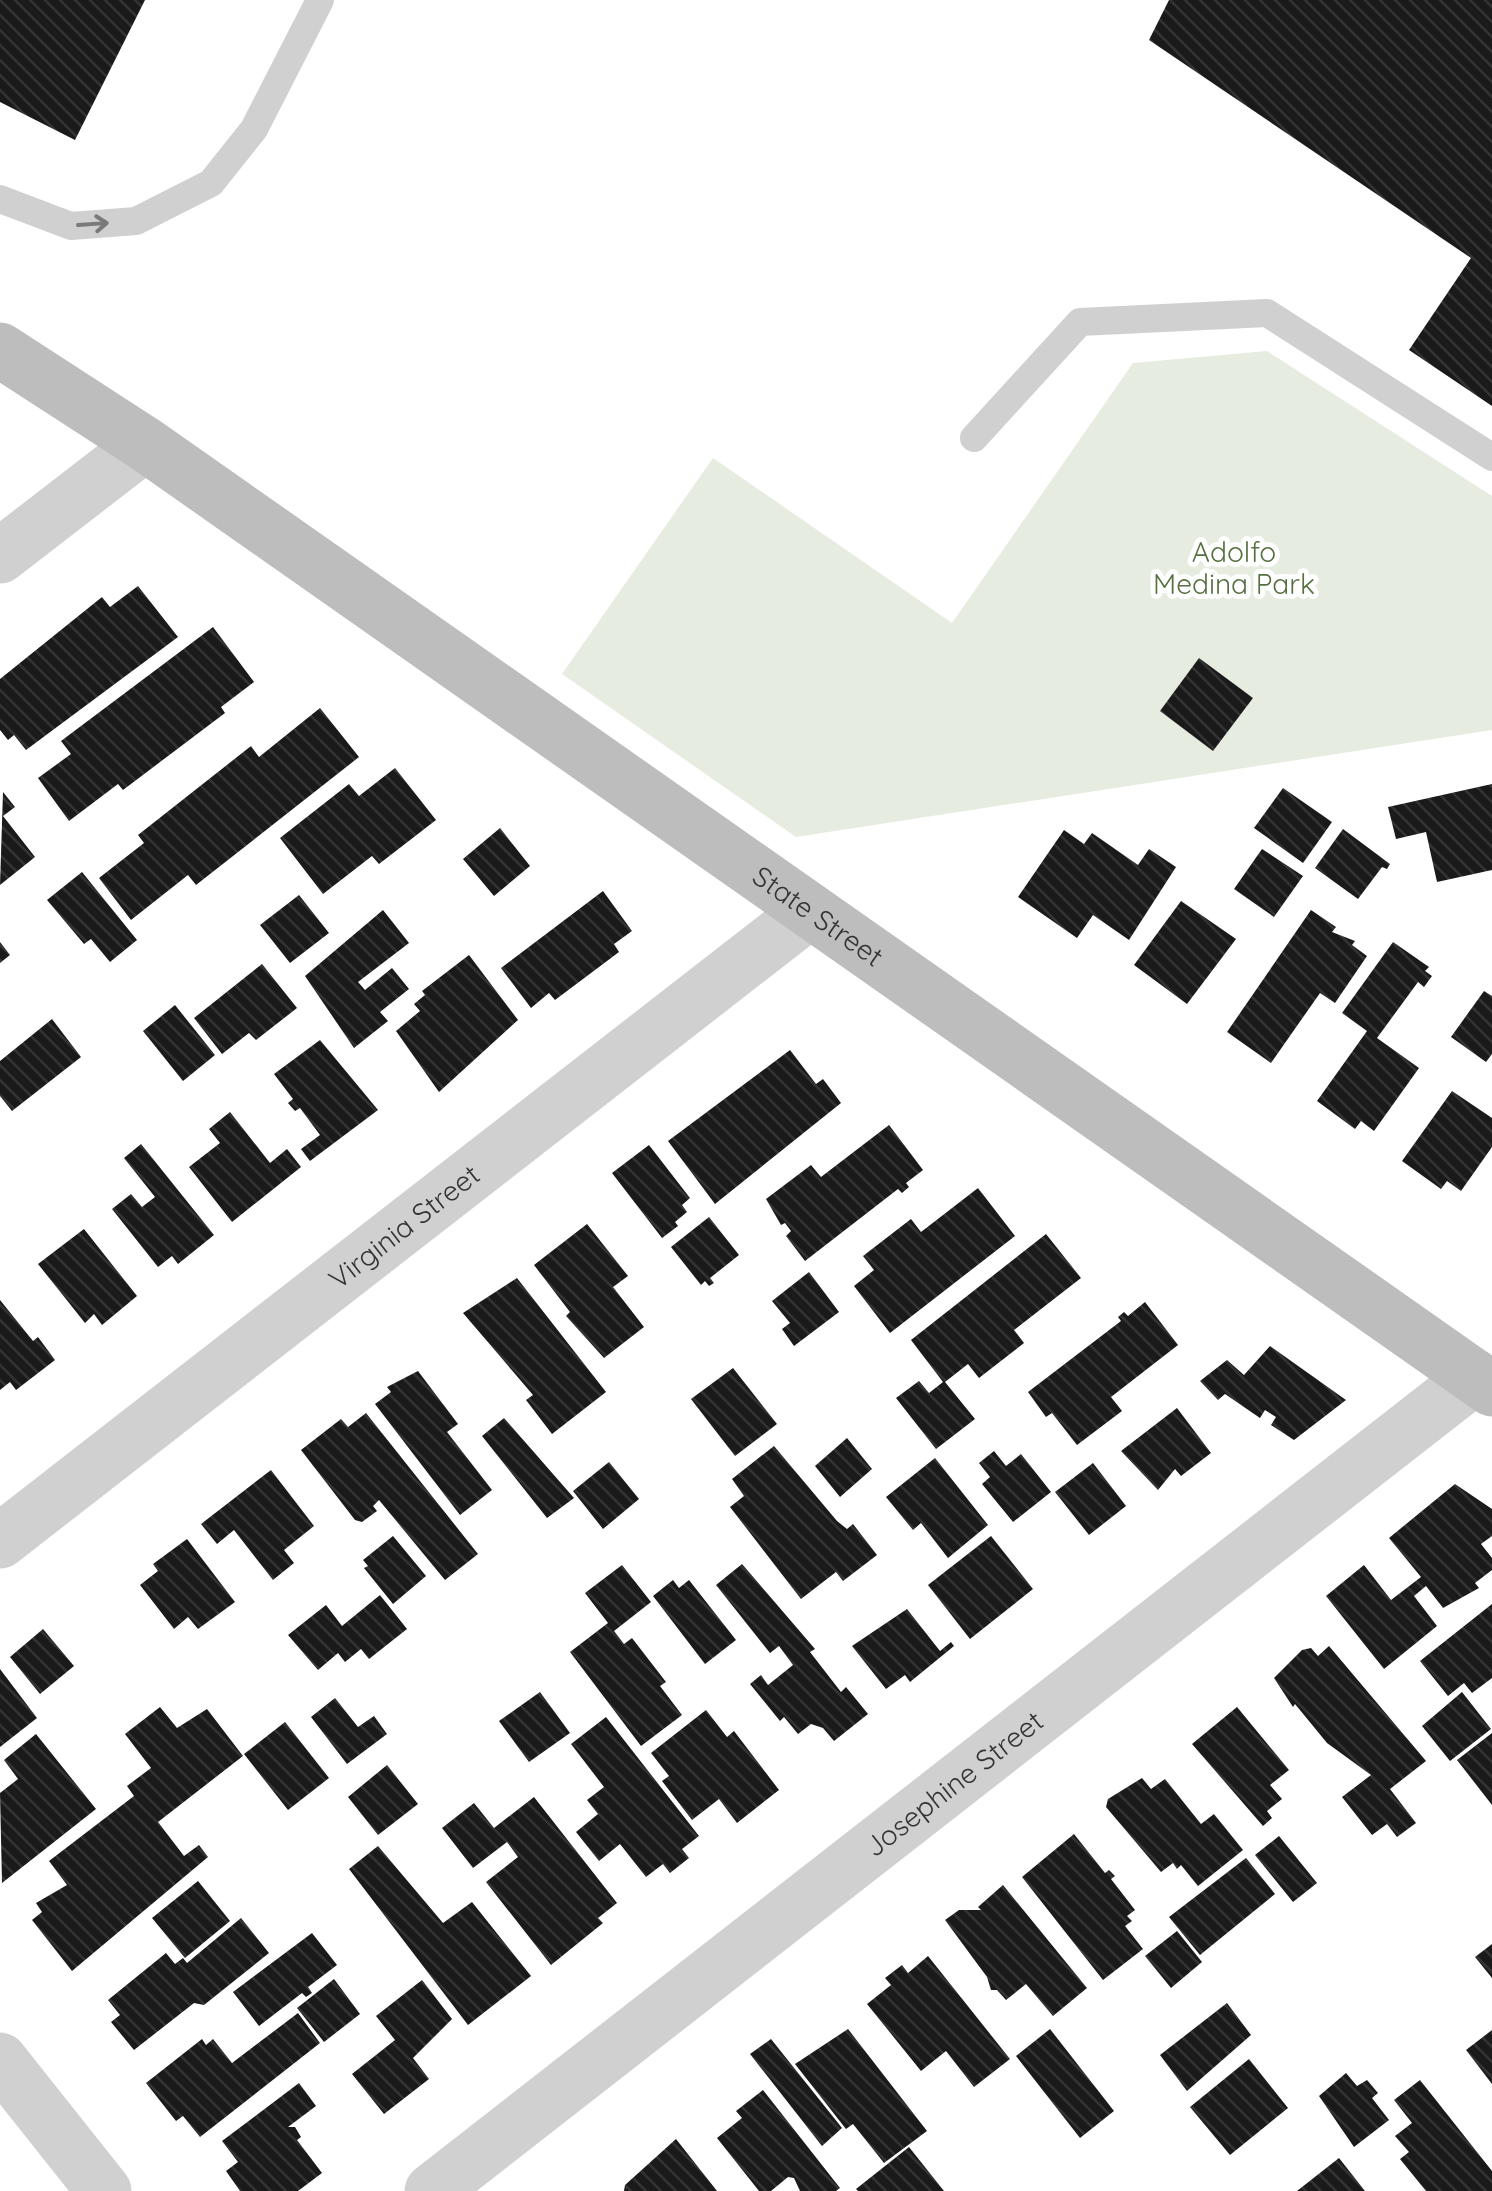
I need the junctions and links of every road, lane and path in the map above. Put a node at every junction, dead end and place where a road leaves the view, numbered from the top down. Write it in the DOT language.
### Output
graph roads {
  1 [pos="320,0"];
  2 [pos="0,199"];
  3 [pos="0,350"];
  4 [pos="974,438"];
  5 [pos="145,444"];
  6 [pos="1492,457"];
  7 [pos="0,556"];
  8 [pos="810,911"];
  9 [pos="1484,1383"];
  10 [pos="0,1541"];
  11 [pos="0,2060"];
  12 [pos="104,2191"];
  13 [pos="432,2191"];
  2 -- 1 [label="lane, one-way"];
  3 -- 5 [label="main road, State Street"];
  4 -- 6 [label="lane"];
  5 -- 7 [label="street"];
  5 -- 8 [label="main road, State Street"];
  8 -- 9 [label="main road, State Street"];
  8 -- 10 [label="street, Virginia Street"];
  9 -- 13 [label="street, Josephine Street"];
  11 -- 12 [label="street"];
}
